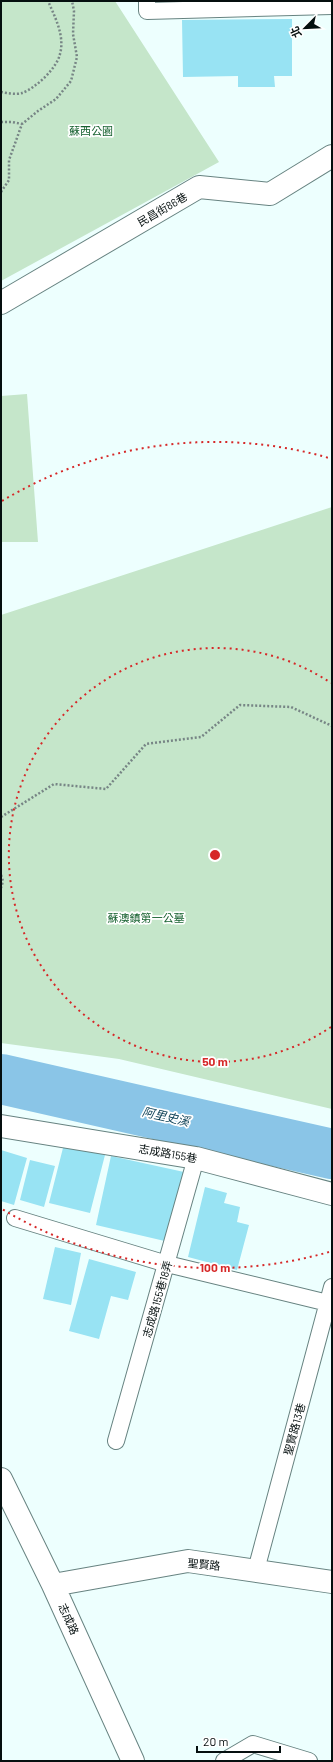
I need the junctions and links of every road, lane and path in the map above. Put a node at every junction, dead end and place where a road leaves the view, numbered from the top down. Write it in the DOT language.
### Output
graph roads {
  1 [pos="48,1"];
  2 [pos="72,1"];
  3 [pos="147,1"];
  4 [pos="332,6"];
  5 [pos="1,92"];
  6 [pos="1,122"];
  7 [pos="22,124"];
  8 [pos="332,156"];
  9 [pos="1,192"];
  10 [pos="1,303"];
  11 [pos="332,726"];
  12 [pos="1,817"];
  13 [pos="1,875"];
  14 [pos="1,888"];
  15 [pos="1,1126"];
  16 [pos="196,1158"];
  17 [pos="332,1194"];
  18 [pos="15,1218"];
  19 [pos="167,1264"];
  20 [pos="332,1287"];
  21 [pos="328,1303"];
  22 [pos="116,1441"];
  23 [pos="1,1479"];
  24 [pos="256,1570"];
  25 [pos="332,1582"];
  26 [pos="53,1585"];
  27 [pos="133,1761"];
  28 [pos="224,1761"];
  29 [pos="309,1761"];
  1 -- 5 [label="path"];
  2 -- 7 [label="path"];
  3 -- 4 [label="lane"];
  6 -- 7 [label="path"];
  7 -- 9 [label="path"];
  8 -- 10 [label="street, 民昌街86巷"];
  11 -- 12 [label="path"];
  13 -- 14 [label="path"];
  15 -- 16 [label="street, 志成路155巷"];
  16 -- 17 [label="street, 志成路155巷"];
  16 -- 19 [label="lane, 志成路155巷18弄"];
  18 -- 19 [label="lane"];
  19 -- 21 [label="lane"];
  19 -- 22 [label="lane, 志成路155巷18弄"];
  20 -- 21 [label="lane, 聖賢路13巷"];
  21 -- 24 [label="lane, 聖賢路13巷"];
  23 -- 26 [label="street, 志成路"];
  24 -- 25 [label="street, 聖賢路"];
  24 -- 26 [label="street, 聖賢路"];
  26 -- 27 [label="street, 志成路"];
  28 -- 29 [label="lane"];
}
